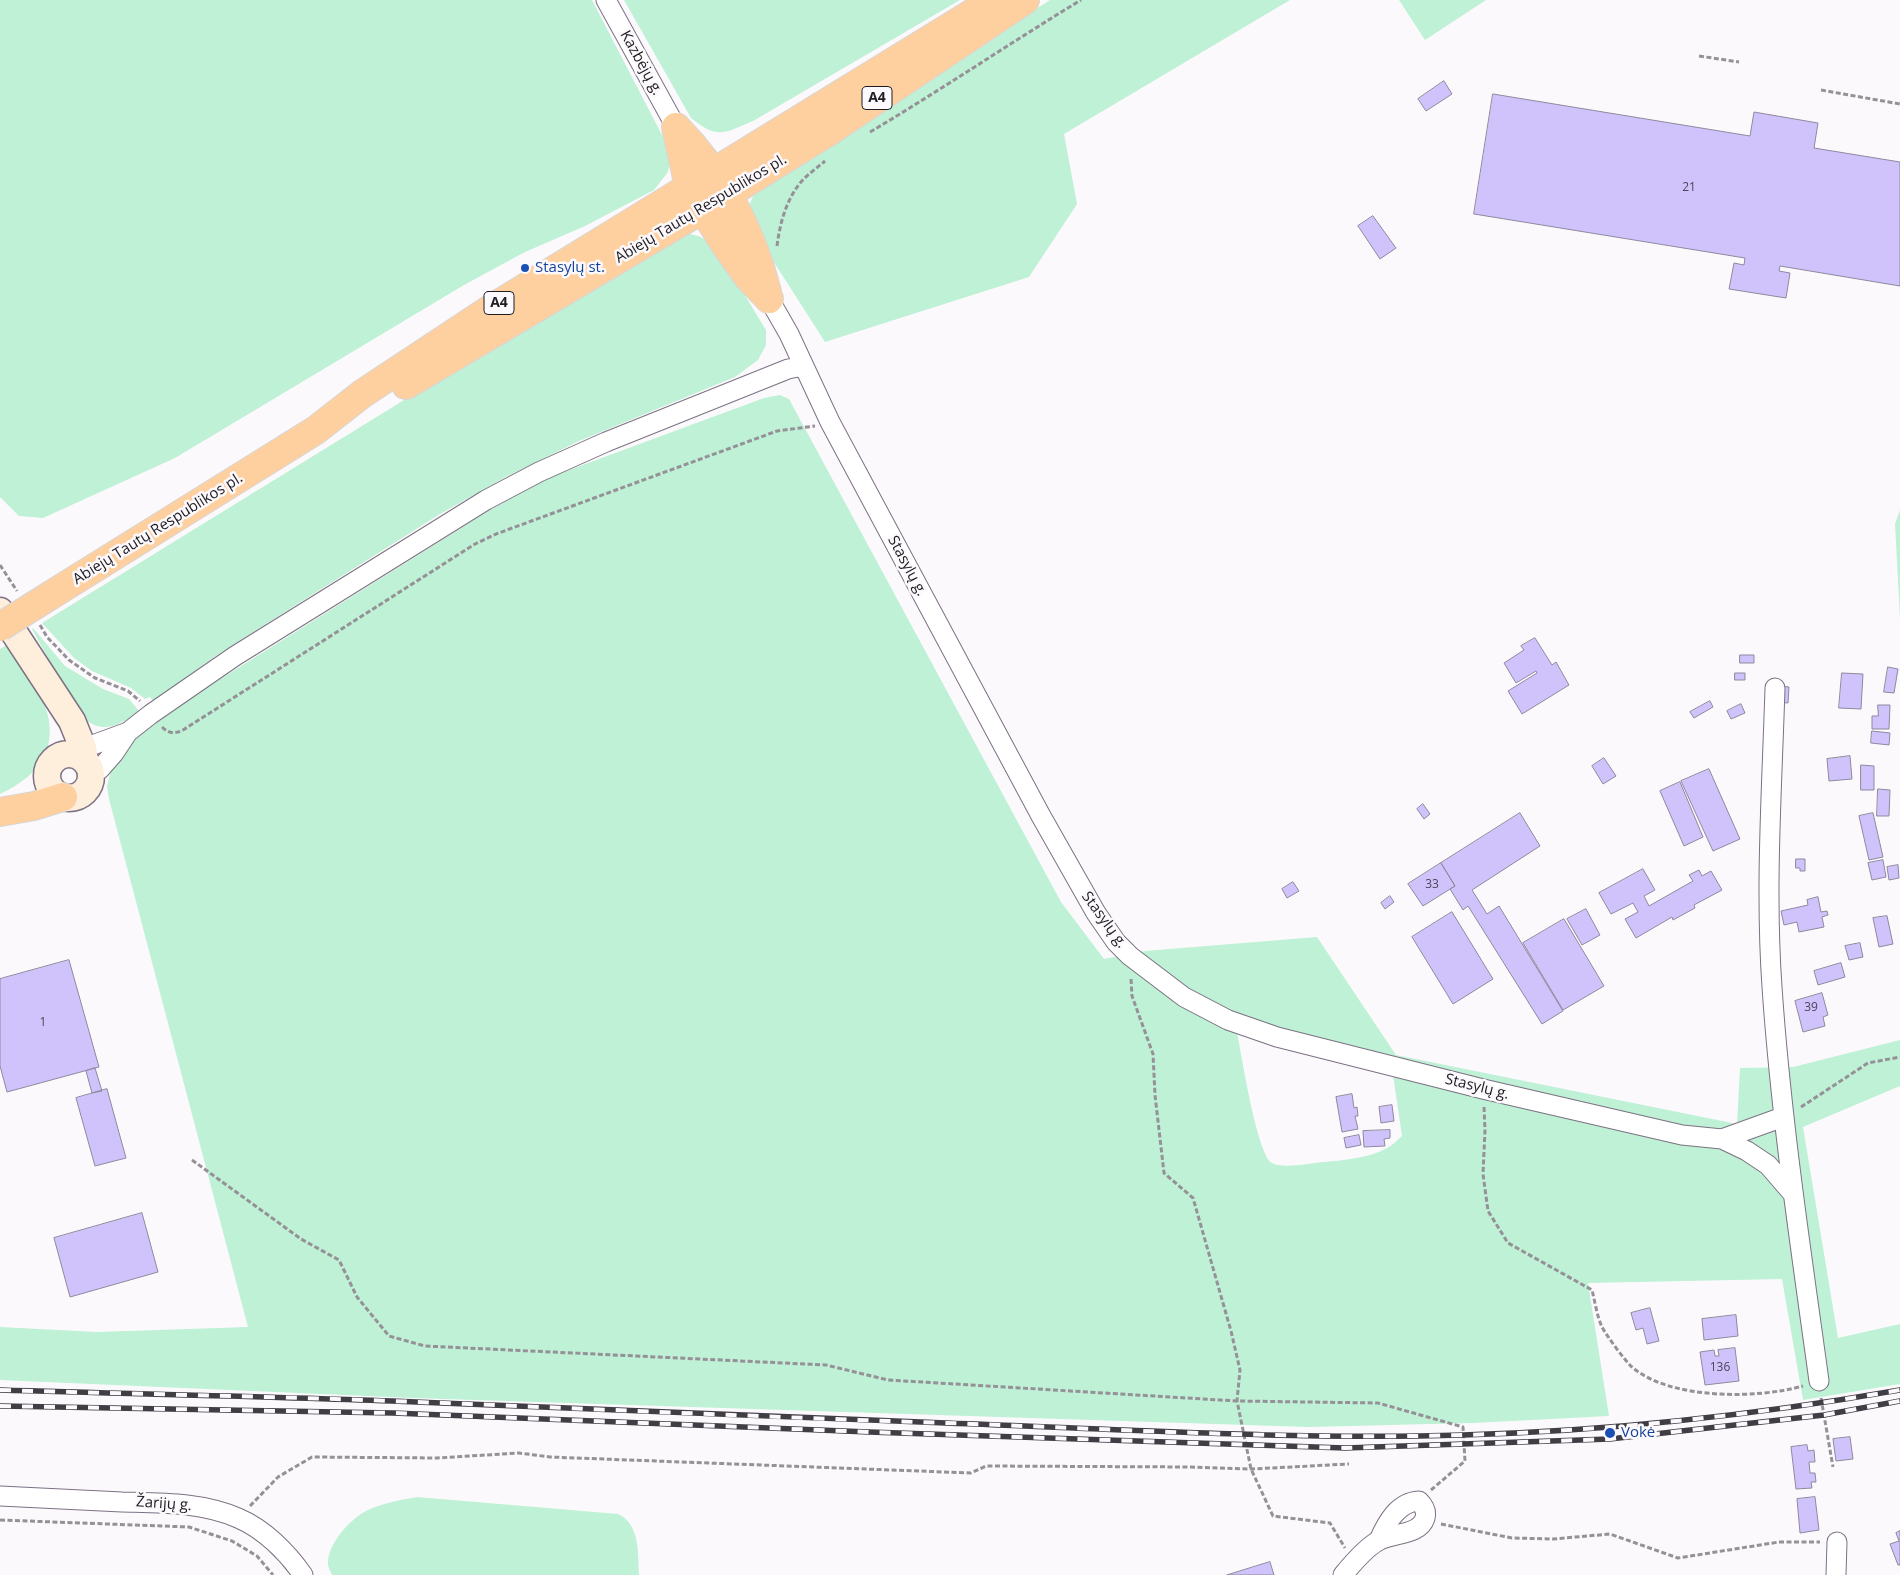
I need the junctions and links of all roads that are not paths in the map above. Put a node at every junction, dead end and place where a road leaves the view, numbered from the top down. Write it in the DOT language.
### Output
graph roads {
  1 [pos="606,0"];
  2 [pos="994,0"];
  3 [pos="1025,0"];
  4 [pos="676,127"];
  5 [pos="721,183"];
  6 [pos="696,198"];
  7 [pos="769,299"];
  8 [pos="804,366"];
  9 [pos="0,611"];
  10 [pos="0,627"];
  11 [pos="1775,688"];
  12 [pos="128,732"];
  13 [pos="76,760"];
  14 [pos="63,797"];
  15 [pos="0,812"];
  16 [pos="1783,1118"];
  17 [pos="1722,1139"];
  18 [pos="1793,1194"];
  19 [pos="1818,1381"];
  20 [pos="0,1496"];
  21 [pos="1379,1540"];
  22 [pos="1837,1542"];
  23 [pos="1348,1568"];
  24 [pos="303,1575"];
  25 [pos="1836,1575"];
  1 -- 4 [label="street, Kazbėjų g."];
  2 -- 5 [label="highway, Abiejų Tautų Respublikos pl. / A4"];
  3 -- 5 [label="highway, Abiejų Tautų Respublikos pl. / A4"];
  4 -- 5 [label="highway"];
  4 -- 6 [label="highway"];
  5 -- 6 [label="highway, Abiejų Tautų Respublikos pl. / A4"];
  5 -- 7 [label="highway"];
  6 -- 7 [label="highway"];
  6 -- 10 [label="highway, Abiejų Tautų Respublikos pl. / A4, bridge"];
  7 -- 8 [label="street, Stasylų g."];
  8 -- 12 [label="street"];
  8 -- 17 [label="street, Stasylų g."];
  9 -- 13 [label="main road"];
  11 -- 16 [label="street"];
  12 -- 13 [label="street"];
  12 -- 13 [label="street"];
  13 -- 14 [label="main road"];
  13 -- 14 [label="main road"];
  14 -- 15 [label="highway"];
  16 -- 17 [label="street, Stasylų g."];
  16 -- 18 [label="street"];
  17 -- 18 [label="street"];
  18 -- 19 [label="street"];
  20 -- 24 [label="street, Žarijų g."];
  21 -- 21 [label="street"];
  21 -- 23 [label="street"];
  22 -- 25 [label="street"];
}
